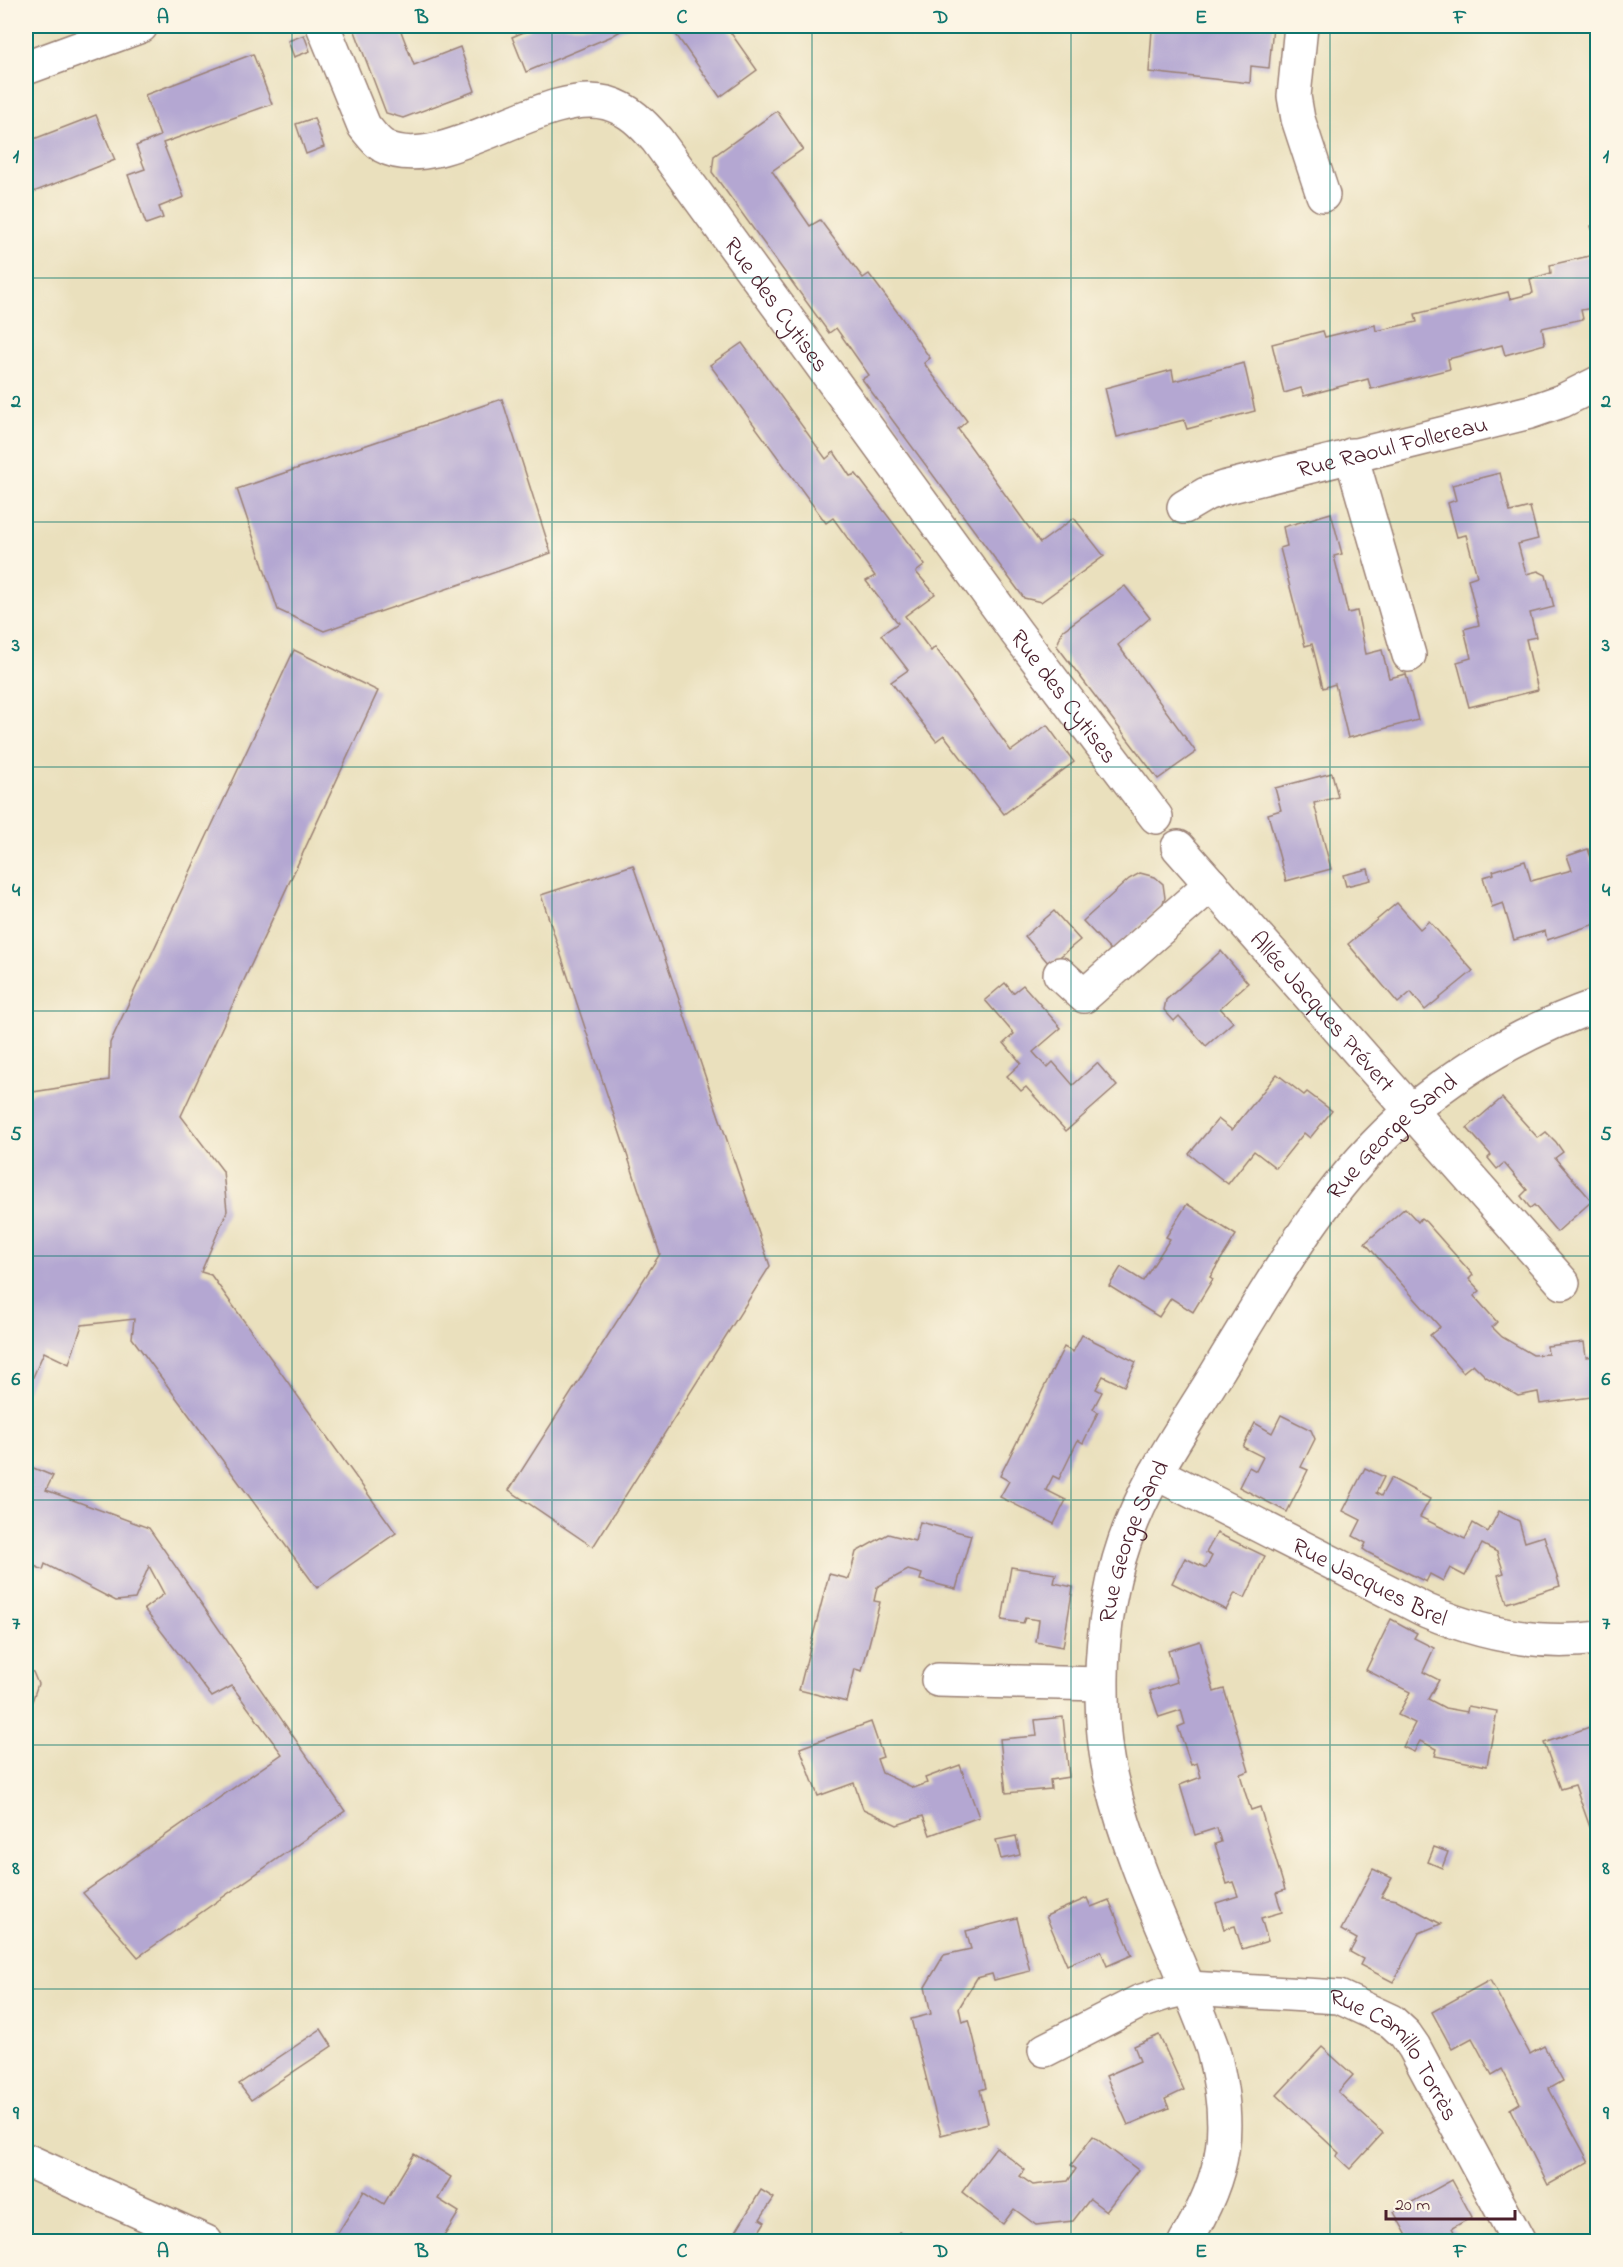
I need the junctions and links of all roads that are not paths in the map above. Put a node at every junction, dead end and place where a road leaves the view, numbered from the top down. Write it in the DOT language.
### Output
graph roads {
  1 [pos="141,26"];
  2 [pos="323,26"];
  3 [pos="1301,26"];
  4 [pos="26,68"];
  5 [pos="1323,195"];
  6 [pos="1598,383"];
  7 [pos="1351,455"];
  8 [pos="1184,507"];
  9 [pos="1409,655"];
  10 [pos="1156,817"];
  11 [pos="1178,846"];
  12 [pos="1212,884"];
  13 [pos="1060,974"];
  14 [pos="1598,1005"];
  15 [pos="1410,1111"];
  16 [pos="1563,1283"];
  17 [pos="1156,1473"];
  18 [pos="1598,1638"];
  19 [pos="938,1680"];
  20 [pos="1101,1684"];
  21 [pos="1189,1988"];
  22 [pos="1045,2050"];
  23 [pos="26,2160"];
  24 [pos="206,2241"];
  25 [pos="1185,2241"];
  26 [pos="1519,2241"];
  1 -- 4 [label="street"];
  2 -- 10 [label="street, Rue des Cytises"];
  3 -- 5 [label="street"];
  6 -- 7 [label="street, Rue Raoul Follereau"];
  7 -- 8 [label="street, Rue Raoul Follereau"];
  7 -- 9 [label="street"];
  11 -- 12 [label="street, Allée Jacques Prévert"];
  12 -- 13 [label="street"];
  12 -- 15 [label="street, Allée Jacques Prévert"];
  14 -- 15 [label="street, Rue George Sand"];
  15 -- 16 [label="street, Allée Jacques Prévert"];
  15 -- 17 [label="street, Rue George Sand"];
  17 -- 18 [label="street, Rue Jacques Brel"];
  17 -- 20 [label="street, Rue George Sand"];
  19 -- 20 [label="street"];
  20 -- 21 [label="street, Rue George Sand"];
  21 -- 22 [label="street, Rue Camillo Torrès"];
  21 -- 25 [label="street, Rue George Sand"];
  21 -- 26 [label="street, Rue Camillo Torrès"];
  23 -- 24 [label="street"];
}
